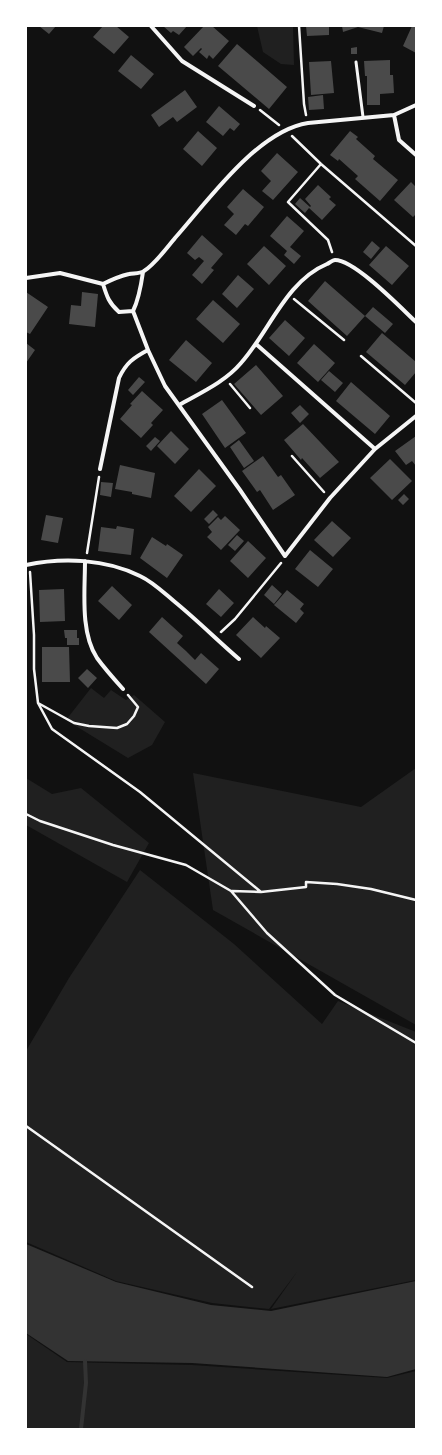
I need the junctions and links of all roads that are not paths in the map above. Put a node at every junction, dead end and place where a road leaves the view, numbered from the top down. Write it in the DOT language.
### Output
graph roads {
  1 [pos="151,26"];
  2 [pos="356,62"];
  3 [pos="416,105"];
  4 [pos="254,106"];
  5 [pos="394,114"];
  6 [pos="363,118"];
  7 [pos="416,155"];
  8 [pos="143,272"];
  9 [pos="26,278"];
  10 [pos="104,284"];
  11 [pos="133,311"];
  12 [pos="416,322"];
  13 [pos="256,344"];
  14 [pos="148,350"];
  15 [pos="179,405"];
  16 [pos="416,416"];
  17 [pos="375,449"];
  18 [pos="100,469"];
  19 [pos="85,561"];
  20 [pos="28,564"];
  21 [pos="239,658"];
  22 [pos="122,689"];
  1 -- 4 [label="street"];
  2 -- 6 [label="lane"];
  3 -- 5 [label="street"];
  5 -- 6 [label="street"];
  5 -- 7 [label="street"];
  6 -- 8 [label="street"];
  8 -- 10 [label="street"];
  8 -- 11 [label="street"];
  9 -- 10 [label="street"];
  10 -- 11 [label="street"];
  11 -- 14 [label="street"];
  12 -- 13 [label="street"];
  13 -- 15 [label="street"];
  13 -- 17 [label="street"];
  14 -- 15 [label="street"];
  14 -- 18 [label="street"];
  15 -- 17 [label="street"];
  16 -- 17 [label="street"];
  19 -- 20 [label="street"];
  19 -- 21 [label="street"];
  19 -- 22 [label="street"];
}
